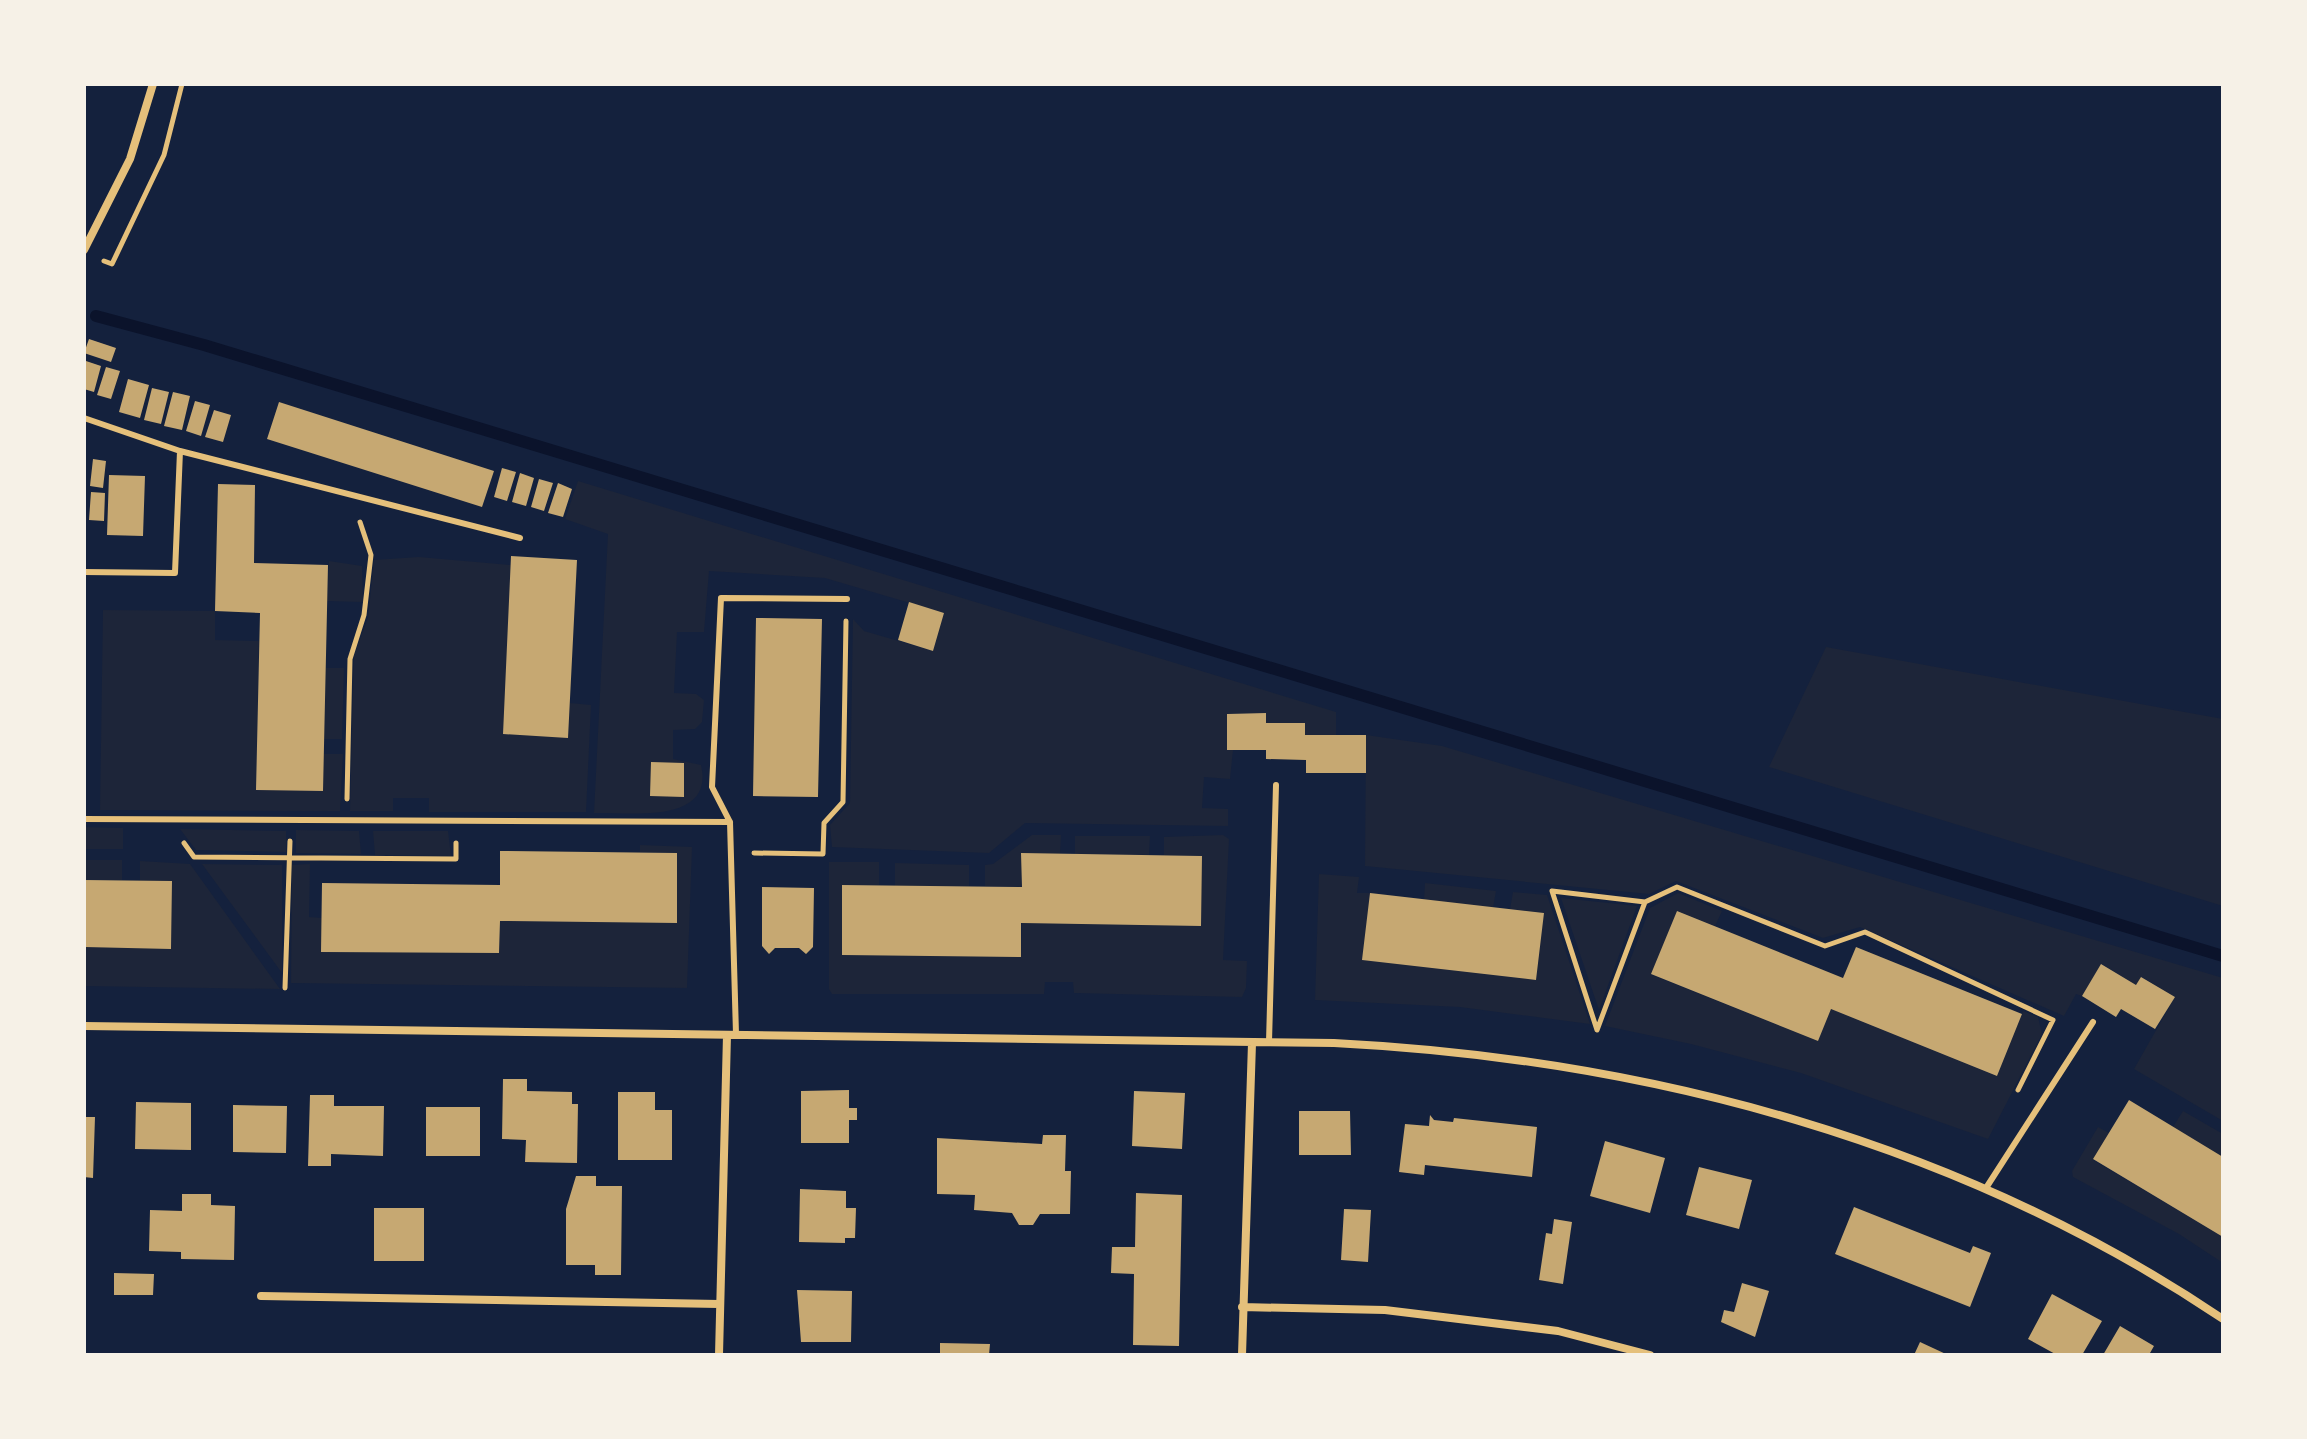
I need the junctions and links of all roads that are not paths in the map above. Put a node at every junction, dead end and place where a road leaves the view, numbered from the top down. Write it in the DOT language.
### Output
graph roads {
  1 [pos="153,84"];
  2 [pos="84,250"];
  3 [pos="84,418"];
  4 [pos="180,451"];
  5 [pos="520,538"];
  6 [pos="84,572"];
  7 [pos="847,599"];
  8 [pos="1276,785"];
  9 [pos="84,819"];
  10 [pos="730,822"];
  11 [pos="2093,1022"];
  12 [pos="84,1026"];
  13 [pos="731,1034"];
  14 [pos="1269,1042"];
  15 [pos="1252,1043"];
  16 [pos="1986,1188"];
  17 [pos="261,1296"];
  18 [pos="719,1304"];
  19 [pos="1242,1307"];
  20 [pos="2223,1319"];
  21 [pos="719,1355"];
  22 [pos="1242,1355"];
  23 [pos="1650,1355"];
  1 -- 2 [label="street"];
  3 -- 4 [label="lane"];
  4 -- 5 [label="lane"];
  4 -- 6 [label="lane"];
  7 -- 10 [label="lane"];
  8 -- 14 [label="lane"];
  9 -- 10 [label="lane"];
  10 -- 13 [label="lane"];
  11 -- 16 [label="lane"];
  12 -- 13 [label="street"];
  13 -- 15 [label="street"];
  13 -- 18 [label="street"];
  14 -- 15 [label="street"];
  14 -- 16 [label="street"];
  15 -- 19 [label="street"];
  16 -- 20 [label="street"];
  17 -- 18 [label="street"];
  18 -- 21 [label="street"];
  19 -- 22 [label="street"];
  19 -- 23 [label="street"];
}
